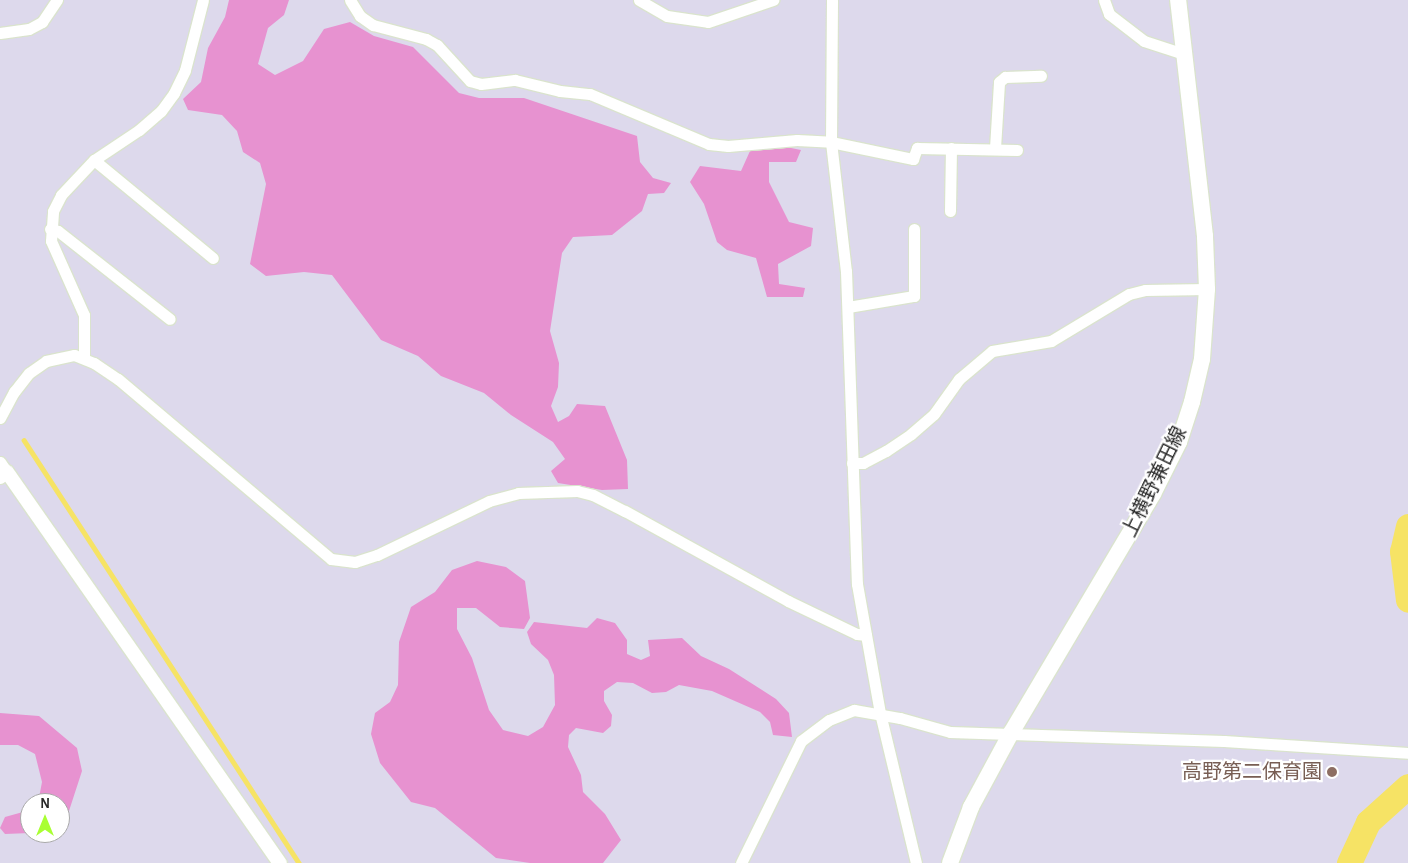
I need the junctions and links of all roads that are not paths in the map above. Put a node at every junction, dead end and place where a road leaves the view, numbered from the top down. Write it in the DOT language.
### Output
graph roads {
  1 [pos="57,0"];
  2 [pos="202,0"];
  3 [pos="350,0"];
  4 [pos="639,0"];
  5 [pos="773,0"];
  6 [pos="832,0"];
  7 [pos="1104,0"];
  8 [pos="1178,0"];
  9 [pos="0,33"];
  10 [pos="1184,54"];
  11 [pos="1041,76"];
  12 [pos="831,142"];
  13 [pos="951,148"];
  14 [pos="995,148"];
  15 [pos="1018,150"];
  16 [pos="94,160"];
  17 [pos="950,211"];
  18 [pos="50,229"];
  19 [pos="914,229"];
  20 [pos="213,258"];
  21 [pos="1207,288"];
  22 [pos="848,308"];
  23 [pos="170,319"];
  24 [pos="84,358"];
  25 [pos="0,418"];
  26 [pos="852,463"];
  27 [pos="2,470"];
  28 [pos="866,635"];
  29 [pos="880,713"];
  30 [pos="1011,733"];
  31 [pos="1408,753"];
  32 [pos="280,863"];
  33 [pos="741,863"];
  34 [pos="916,863"];
  35 [pos="950,863"];
  1 -- 9 [label="street"];
  2 -- 16 [label="street"];
  3 -- 12 [label="street"];
  4 -- 5 [label="street"];
  6 -- 12 [label="street"];
  7 -- 10 [label="street"];
  8 -- 10 [label="main road, 上横野兼田線"];
  10 -- 21 [label="main road, 上横野兼田線"];
  11 -- 14 [label="street"];
  12 -- 13 [label="street"];
  12 -- 22 [label="street"];
  13 -- 14 [label="street"];
  13 -- 17 [label="street"];
  14 -- 15 [label="street"];
  16 -- 18 [label="street"];
  16 -- 20 [label="street"];
  18 -- 23 [label="street"];
  18 -- 24 [label="street"];
  19 -- 22 [label="street"];
  21 -- 26 [label="street"];
  21 -- 30 [label="main road, 上横野兼田線"];
  22 -- 26 [label="street"];
  24 -- 25 [label="street"];
  24 -- 28 [label="street"];
  26 -- 28 [label="street"];
  27 -- 32 [label="street"];
  28 -- 29 [label="street"];
  29 -- 30 [label="street"];
  29 -- 33 [label="street"];
  29 -- 34 [label="street"];
  30 -- 31 [label="street"];
  30 -- 35 [label="main road, 上横野兼田線"];
}
